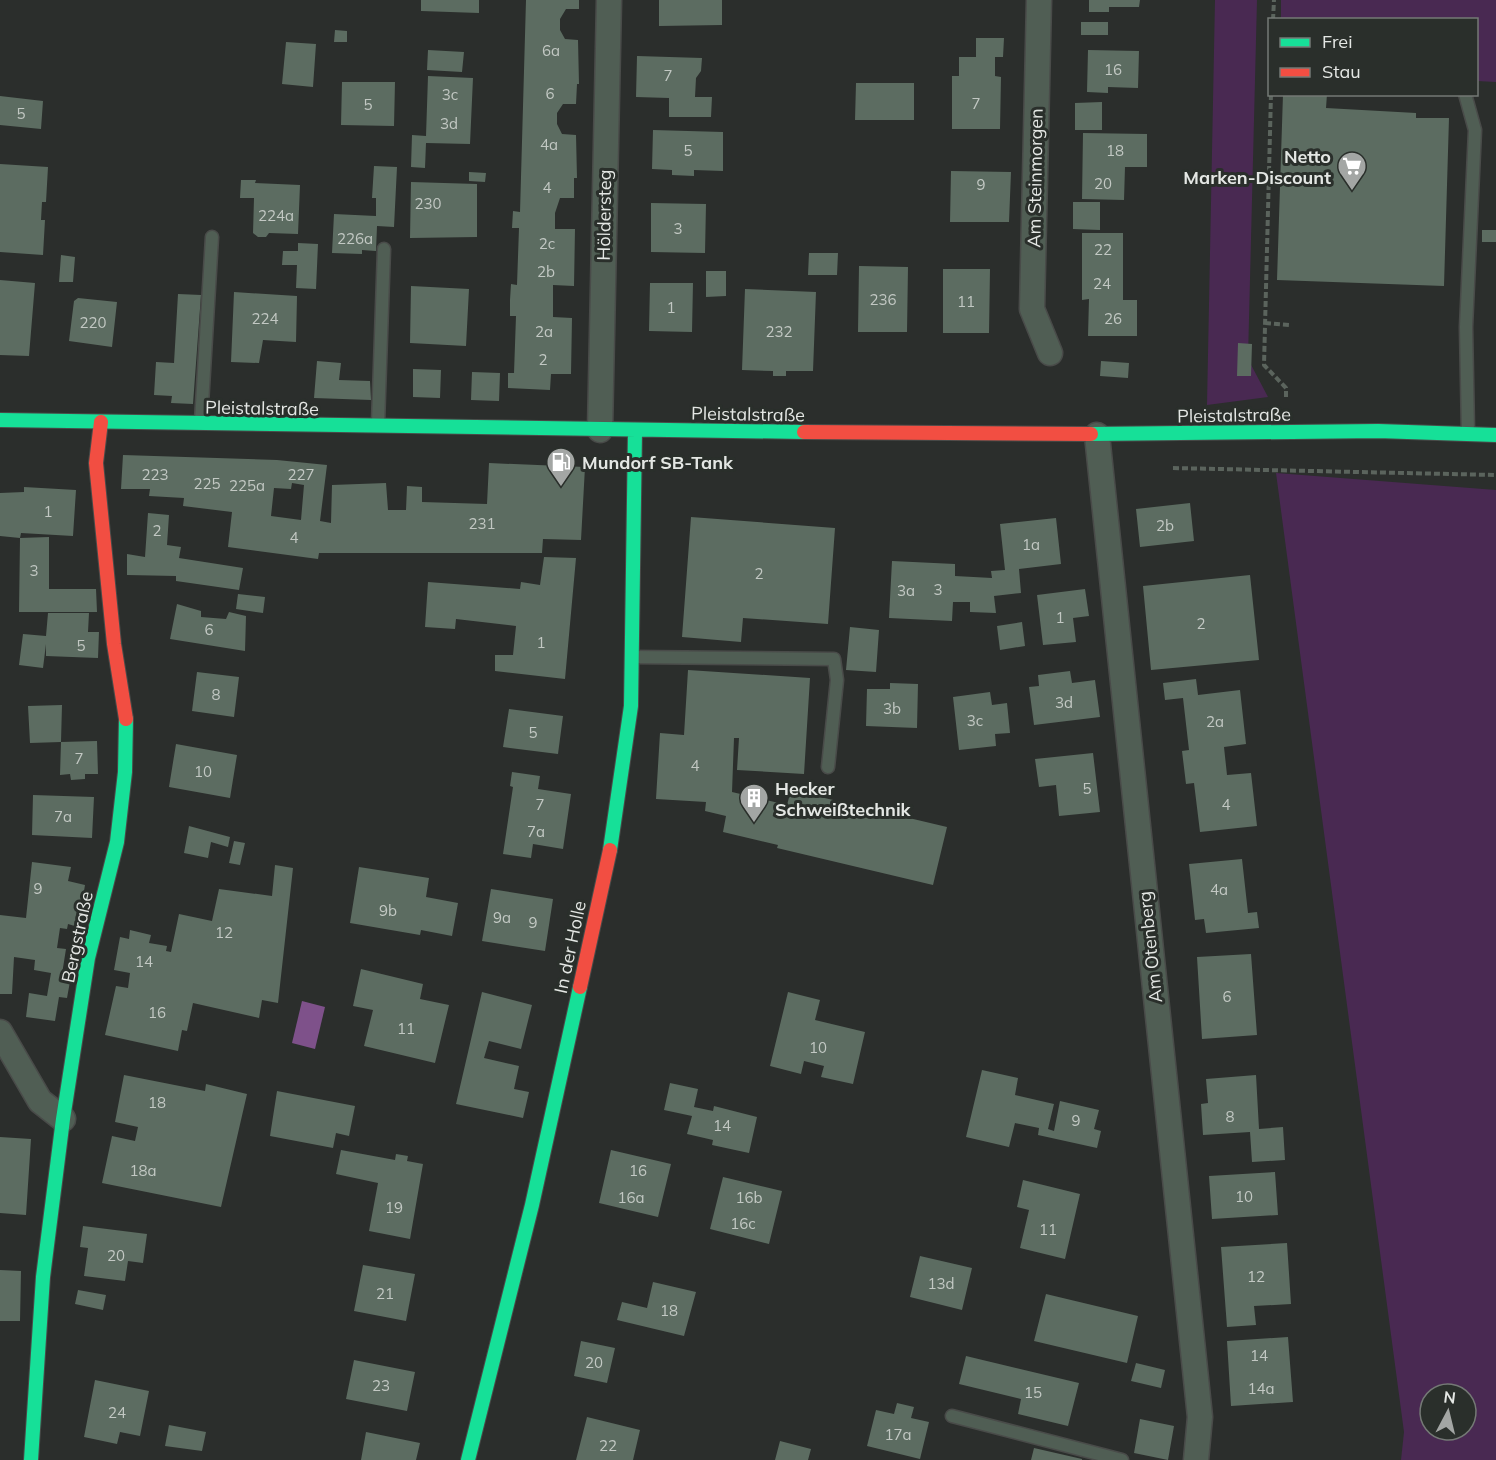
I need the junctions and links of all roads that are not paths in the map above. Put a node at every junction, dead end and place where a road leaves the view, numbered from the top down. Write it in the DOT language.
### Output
graph roads {
  1 [pos="609,0"];
  2 [pos="1039,0"];
  3 [pos="1466,96"];
  4 [pos="212,237"];
  5 [pos="384,249"];
  6 [pos="1050,353"];
  7 [pos="0,420"];
  8 [pos="101,422"];
  9 [pos="201,424"];
  10 [pos="377,428"];
  11 [pos="600,430"];
  12 [pos="634,431"];
  13 [pos="1468,434"];
  14 [pos="1097,435"];
  15 [pos="1496,435"];
  16 [pos="631,657"];
  17 [pos="828,767"];
  18 [pos="0,1032"];
  19 [pos="63,1119"];
  20 [pos="952,1416"];
  21 [pos="31,1460"];
  22 [pos="468,1460"];
  23 [pos="1122,1460"];
  24 [pos="1196,1460"];
  1 -- 11 [label="street, Höldersteg"];
  2 -- 6 [label="street, Am Steinmorgen"];
  3 -- 13 [label="lane"];
  4 -- 9 [label="lane"];
  5 -- 10 [label="lane"];
  7 -- 8 [label="street, Pleistalstraße"];
  8 -- 9 [label="street, Pleistalstraße"];
  8 -- 19 [label="street, Bergstraße"];
  9 -- 10 [label="street, Pleistalstraße"];
  10 -- 11 [label="street, Pleistalstraße"];
  11 -- 12 [label="street, Pleistalstraße"];
  12 -- 14 [label="street, Pleistalstraße"];
  12 -- 16 [label="street, In der Holle"];
  13 -- 14 [label="street, Pleistalstraße"];
  13 -- 15 [label="street, Pleistalstraße"];
  14 -- 24 [label="street, Am Otenberg"];
  16 -- 17 [label="lane"];
  16 -- 22 [label="street, In der Holle"];
  18 -- 19 [label="street"];
  19 -- 21 [label="street, Bergstraße"];
  20 -- 23 [label="lane"];
}
